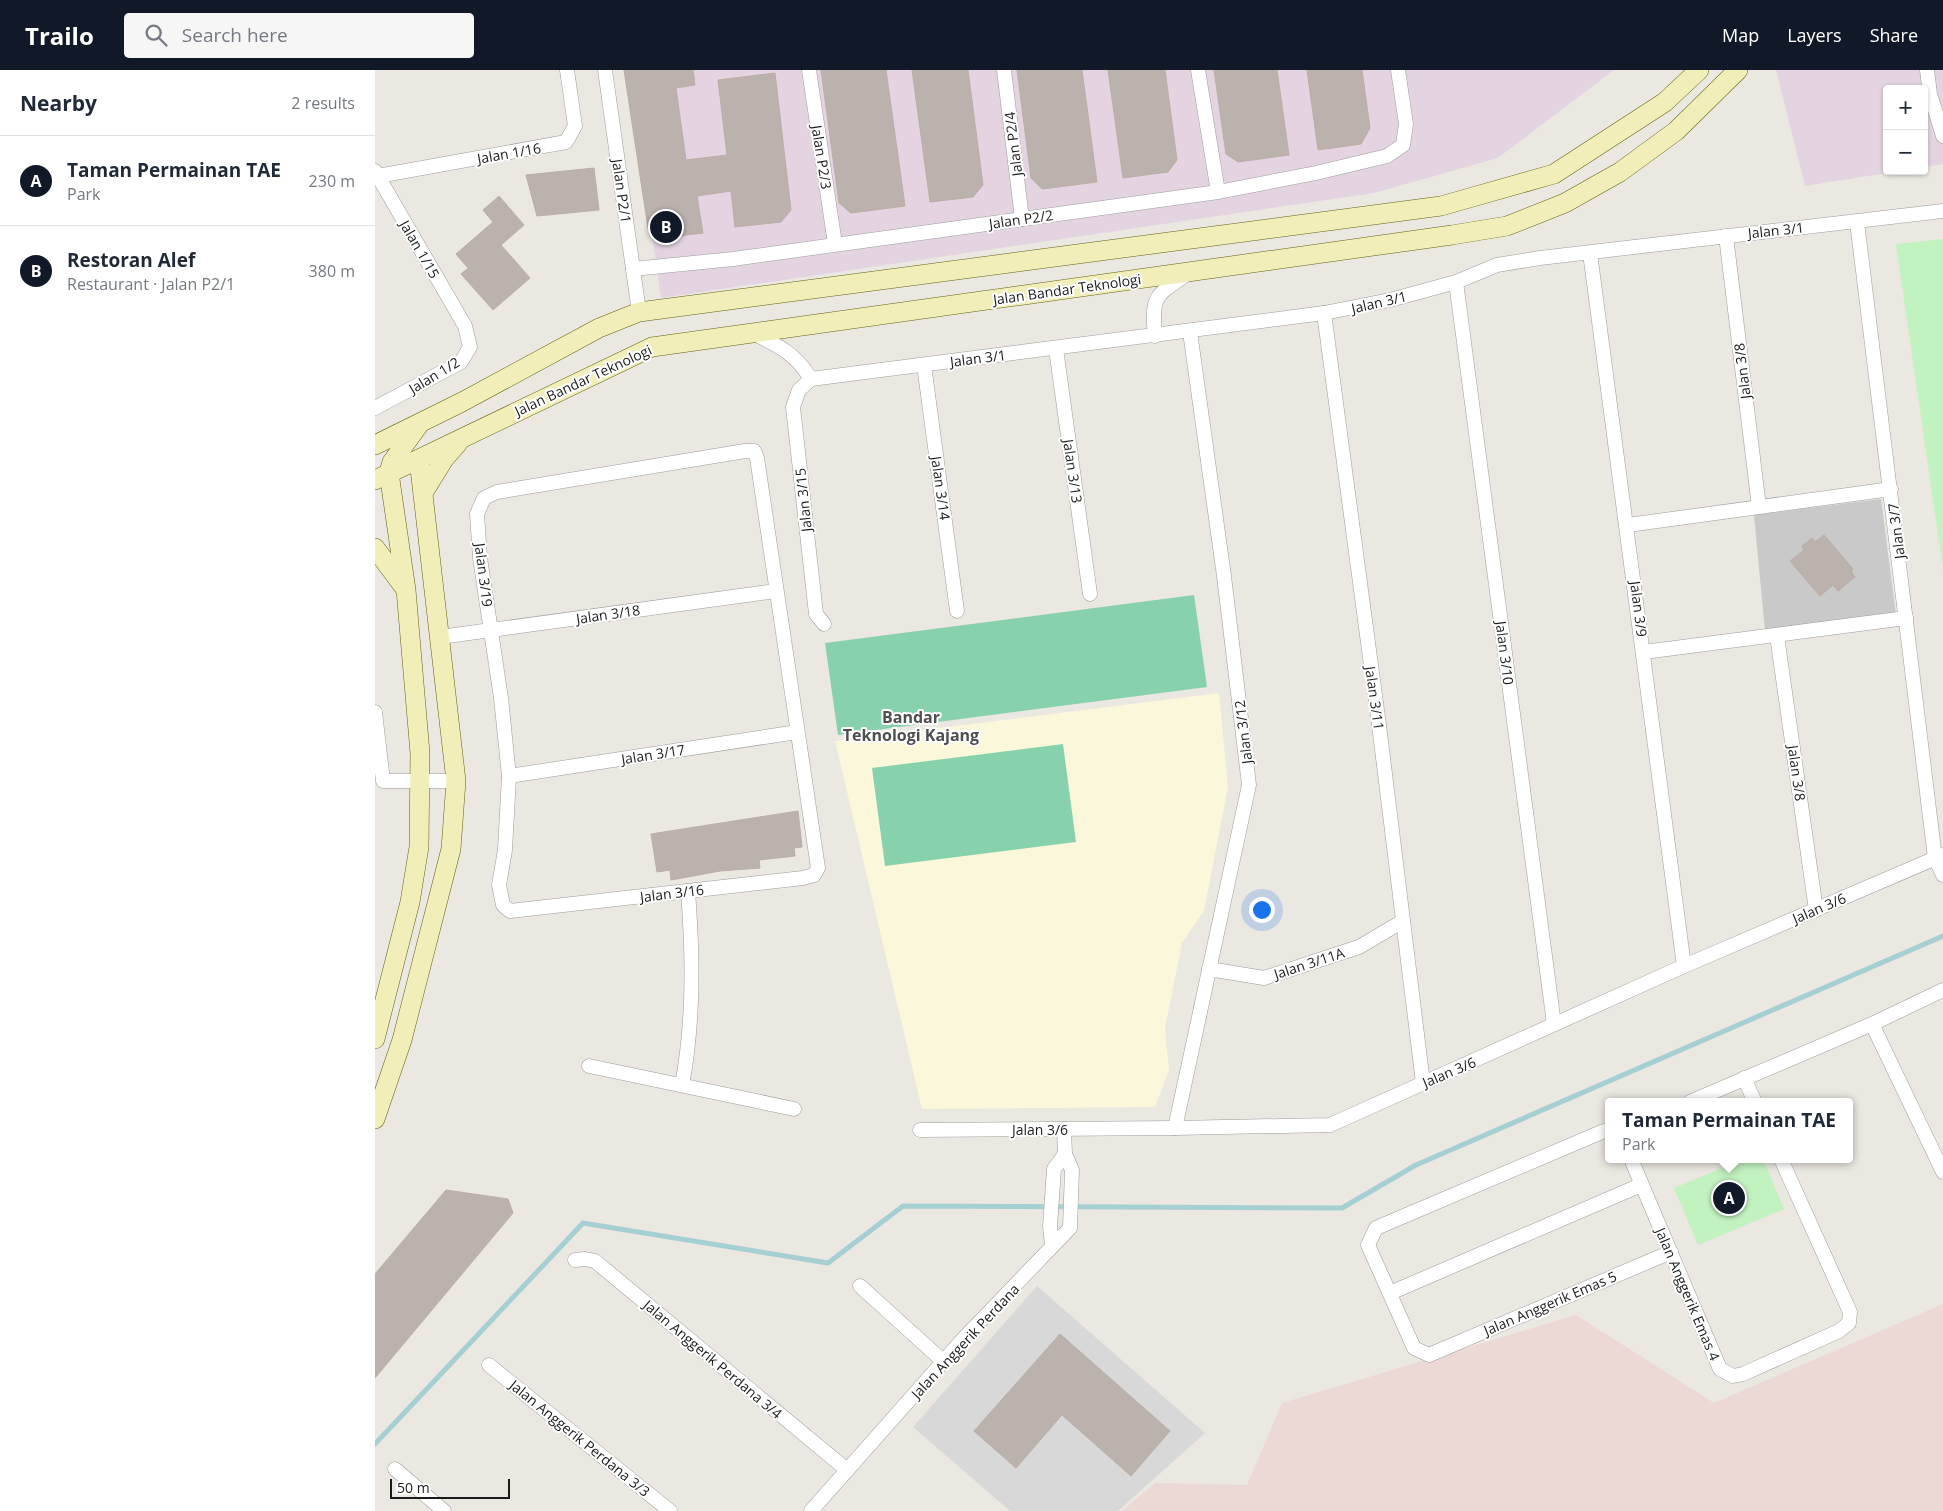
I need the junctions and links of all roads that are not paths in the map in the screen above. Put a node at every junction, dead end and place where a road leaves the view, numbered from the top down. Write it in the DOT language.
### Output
graph roads {
  1 [pos="567,70"];
  2 [pos="605,70"];
  3 [pos="809,70"];
  4 [pos="1004,70"];
  5 [pos="1198,70"];
  6 [pos="1398,70"];
  7 [pos="1699,70"];
  8 [pos="1738,70"];
  9 [pos="1927,70"];
  10 [pos="1941,127"];
  11 [pos="377,174"];
  12 [pos="1218,192"];
  13 [pos="1943,211"];
  14 [pos="1022,219"];
  15 [pos="1857,222"];
  16 [pos="1227,235"];
  17 [pos="1726,236"];
  18 [pos="835,244"];
  19 [pos="1591,253"];
  20 [pos="1239,265"];
  21 [pos="633,270"];
  22 [pos="1192,271"];
  23 [pos="1456,282"];
  24 [pos="639,312"];
  25 [pos="1324,313"];
  26 [pos="465,326"];
  27 [pos="1190,332"];
  28 [pos="753,333"];
  29 [pos="1155,336"];
  30 [pos="1056,349"];
  31 [pos="924,365"];
  32 [pos="811,379"];
  33 [pos="375,408"];
  34 [pos="420,423"];
  35 [pos="464,436"];
  36 [pos="375,445"];
  37 [pos="375,451"];
  38 [pos="397,454"];
  39 [pos="419,460"];
  40 [pos="382,477"];
  41 [pos="1891,489"];
  42 [pos="423,494"];
  43 [pos="1759,507"];
  44 [pos="1628,525"];
  45 [pos="375,548"];
  46 [pos="406,590"];
  47 [pos="776,591"];
  48 [pos="1090,594"];
  49 [pos="957,611"];
  50 [pos="1906,618"];
  51 [pos="824,624"];
  52 [pos="491,629"];
  53 [pos="1777,636"];
  54 [pos="440,637"];
  55 [pos="1644,652"];
  56 [pos="375,712"];
  57 [pos="797,732"];
  58 [pos="509,776"];
  59 [pos="420,781"];
  60 [pos="456,781"];
  61 [pos="1938,842"];
  62 [pos="1939,856"];
  63 [pos="1943,875"];
  64 [pos="688,891"];
  65 [pos="1816,910"];
  66 [pos="522,911"];
  67 [pos="1403,921"];
  68 [pos="1684,966"];
  69 [pos="1209,970"];
  70 [pos="1943,990"];
  71 [pos="1554,1024"];
  72 [pos="1872,1024"];
  73 [pos="375,1039"];
  74 [pos="589,1066"];
  75 [pos="1744,1078"];
  76 [pos="1423,1083"];
  77 [pos="682,1085"];
  78 [pos="1699,1098"];
  79 [pos="1753,1098"];
  80 [pos="794,1109"];
  81 [pos="375,1119"];
  82 [pos="1175,1128"];
  83 [pos="1064,1129"];
  84 [pos="920,1130"];
  85 [pos="1605,1131"];
  86 [pos="1065,1154"];
  87 [pos="1633,1163"];
  88 [pos="1783,1163"];
  89 [pos="1943,1172"];
  90 [pos="1641,1185"];
  91 [pos="1052,1245"];
  92 [pos="1671,1252"];
  93 [pos="575,1260"];
  94 [pos="860,1286"];
  95 [pos="1390,1293"];
  96 [pos="944,1362"];
  97 [pos="489,1365"];
  98 [pos="395,1470"];
  99 [pos="847,1470"];
  100 [pos="444,1511"];
  101 [pos="670,1511"];
  102 [pos="811,1511"];
  1 -- 11 [label="street, Jalan 1/16"];
  2 -- 21 [label="street, Jalan P2/1"];
  3 -- 18 [label="street, Jalan P2/3"];
  4 -- 14 [label="street, Jalan P2/4"];
  5 -- 12 [label="street"];
  6 -- 12 [label="street, Jalan P2/2"];
  7 -- 16 [label="street"];
  8 -- 20 [label="street, Jalan Bandar Teknologi"];
  9 -- 10 [label="street"];
  11 -- 26 [label="street, Jalan 1/15"];
  12 -- 14 [label="street, Jalan P2/2"];
  13 -- 15 [label="street, Jalan 3/1"];
  14 -- 18 [label="street, Jalan P2/2"];
  15 -- 17 [label="street, Jalan 3/1"];
  15 -- 41 [label="street, Jalan 3/7"];
  16 -- 20 [label="street"];
  16 -- 24 [label="street"];
  17 -- 19 [label="street, Jalan 3/1"];
  17 -- 43 [label="street, Jalan 3/8"];
  18 -- 21 [label="street, Jalan P2/2"];
  19 -- 23 [label="street, Jalan 3/1"];
  19 -- 44 [label="street, Jalan 3/9"];
  20 -- 22 [label="street, Jalan Bandar Teknologi"];
  21 -- 24 [label="street, Jalan P2/1"];
  22 -- 28 [label="street, Jalan Bandar Teknologi"];
  22 -- 29 [label="street"];
  23 -- 25 [label="street, Jalan 3/1"];
  23 -- 71 [label="street, Jalan 3/10"];
  24 -- 34 [label="street"];
  25 -- 27 [label="street, Jalan 3/1"];
  25 -- 67 [label="street, Jalan 3/11"];
  26 -- 33 [label="street, Jalan 1/2"];
  27 -- 29 [label="street, Jalan 3/1"];
  27 -- 69 [label="street, Jalan 3/12"];
  28 -- 32 [label="street"];
  28 -- 35 [label="street, Jalan Bandar Teknologi"];
  29 -- 30 [label="street, Jalan 3/1"];
  30 -- 31 [label="street, Jalan 3/1"];
  30 -- 48 [label="street, Jalan 3/13"];
  31 -- 32 [label="street, Jalan 3/1"];
  31 -- 49 [label="street, Jalan 3/14"];
  32 -- 51 [label="street, Jalan 3/15"];
  34 -- 36 [label="street"];
  34 -- 38 [label="street"];
  35 -- 39 [label="street, Jalan Bandar Teknologi"];
  35 -- 42 [label="street"];
  37 -- 38 [label="street"];
  38 -- 39 [label="street"];
  38 -- 40 [label="street"];
  39 -- 40 [label="street, Jalan Bandar Teknologi"];
  39 -- 42 [label="street"];
  40 -- 46 [label="street"];
  41 -- 43 [label="street"];
  41 -- 50 [label="street, Jalan 3/7"];
  42 -- 54 [label="street"];
  43 -- 44 [label="street"];
  44 -- 55 [label="street, Jalan 3/9"];
  45 -- 46 [label="street"];
  46 -- 59 [label="street"];
  47 -- 52 [label="street, Jalan 3/18"];
  47 -- 52 [label="street, Jalan 3/19"];
  47 -- 57 [label="street"];
  50 -- 53 [label="street"];
  50 -- 61 [label="street, Jalan 3/7"];
  52 -- 54 [label="street, Jalan 3/18"];
  52 -- 58 [label="street, Jalan 3/19"];
  53 -- 55 [label="street"];
  53 -- 65 [label="street, Jalan 3/8"];
  54 -- 60 [label="street"];
  55 -- 68 [label="street, Jalan 3/9"];
  56 -- 59 [label="street"];
  57 -- 58 [label="street, Jalan 3/17"];
  57 -- 64 [label="street, Jalan 3/16"];
  58 -- 66 [label="street, Jalan 3/19"];
  59 -- 60 [label="street"];
  59 -- 73 [label="street"];
  60 -- 81 [label="street"];
  61 -- 62 [label="street, Jalan 3/7"];
  62 -- 63 [label="street"];
  62 -- 65 [label="street, Jalan 3/6"];
  64 -- 66 [label="street, Jalan 3/16"];
  64 -- 77 [label="street"];
  65 -- 68 [label="street, Jalan 3/6"];
  67 -- 69 [label="street, Jalan 3/11A"];
  67 -- 76 [label="street, Jalan 3/11"];
  68 -- 71 [label="street, Jalan 3/6"];
  69 -- 82 [label="street, Jalan 3/12"];
  70 -- 72 [label="street"];
  71 -- 76 [label="street, Jalan 3/6"];
  72 -- 75 [label="street"];
  72 -- 89 [label="street"];
  74 -- 77 [label="street"];
  75 -- 78 [label="street"];
  75 -- 79 [label="street"];
  76 -- 82 [label="street, Jalan 3/6"];
  77 -- 80 [label="street"];
  82 -- 83 [label="street, Jalan 3/6"];
  83 -- 84 [label="street, Jalan 3/6"];
  83 -- 86 [label="street, Jalan Anggerik Perdana"];
  85 -- 95 [label="street"];
  86 -- 91 [label="street"];
  86 -- 91 [label="street, Jalan Anggerik Perdana"];
  87 -- 90 [label="street, Jalan Anggerik Emas 4"];
  88 -- 92 [label="street, Jalan Anggerik Emas 4"];
  90 -- 92 [label="street, Jalan Anggerik Emas 4"];
  90 -- 95 [label="street"];
  91 -- 96 [label="street, Jalan Anggerik Perdana"];
  92 -- 95 [label="street, Jalan Anggerik Emas 5"];
  93 -- 99 [label="street, Jalan Anggerik Perdana 3/4"];
  94 -- 96 [label="street"];
  96 -- 99 [label="street, Jalan Anggerik Perdana"];
  97 -- 101 [label="street, Jalan Anggerik Perdana 3/3"];
  98 -- 100 [label="street"];
  99 -- 102 [label="street, Jalan Anggerik Perdana"];
}
